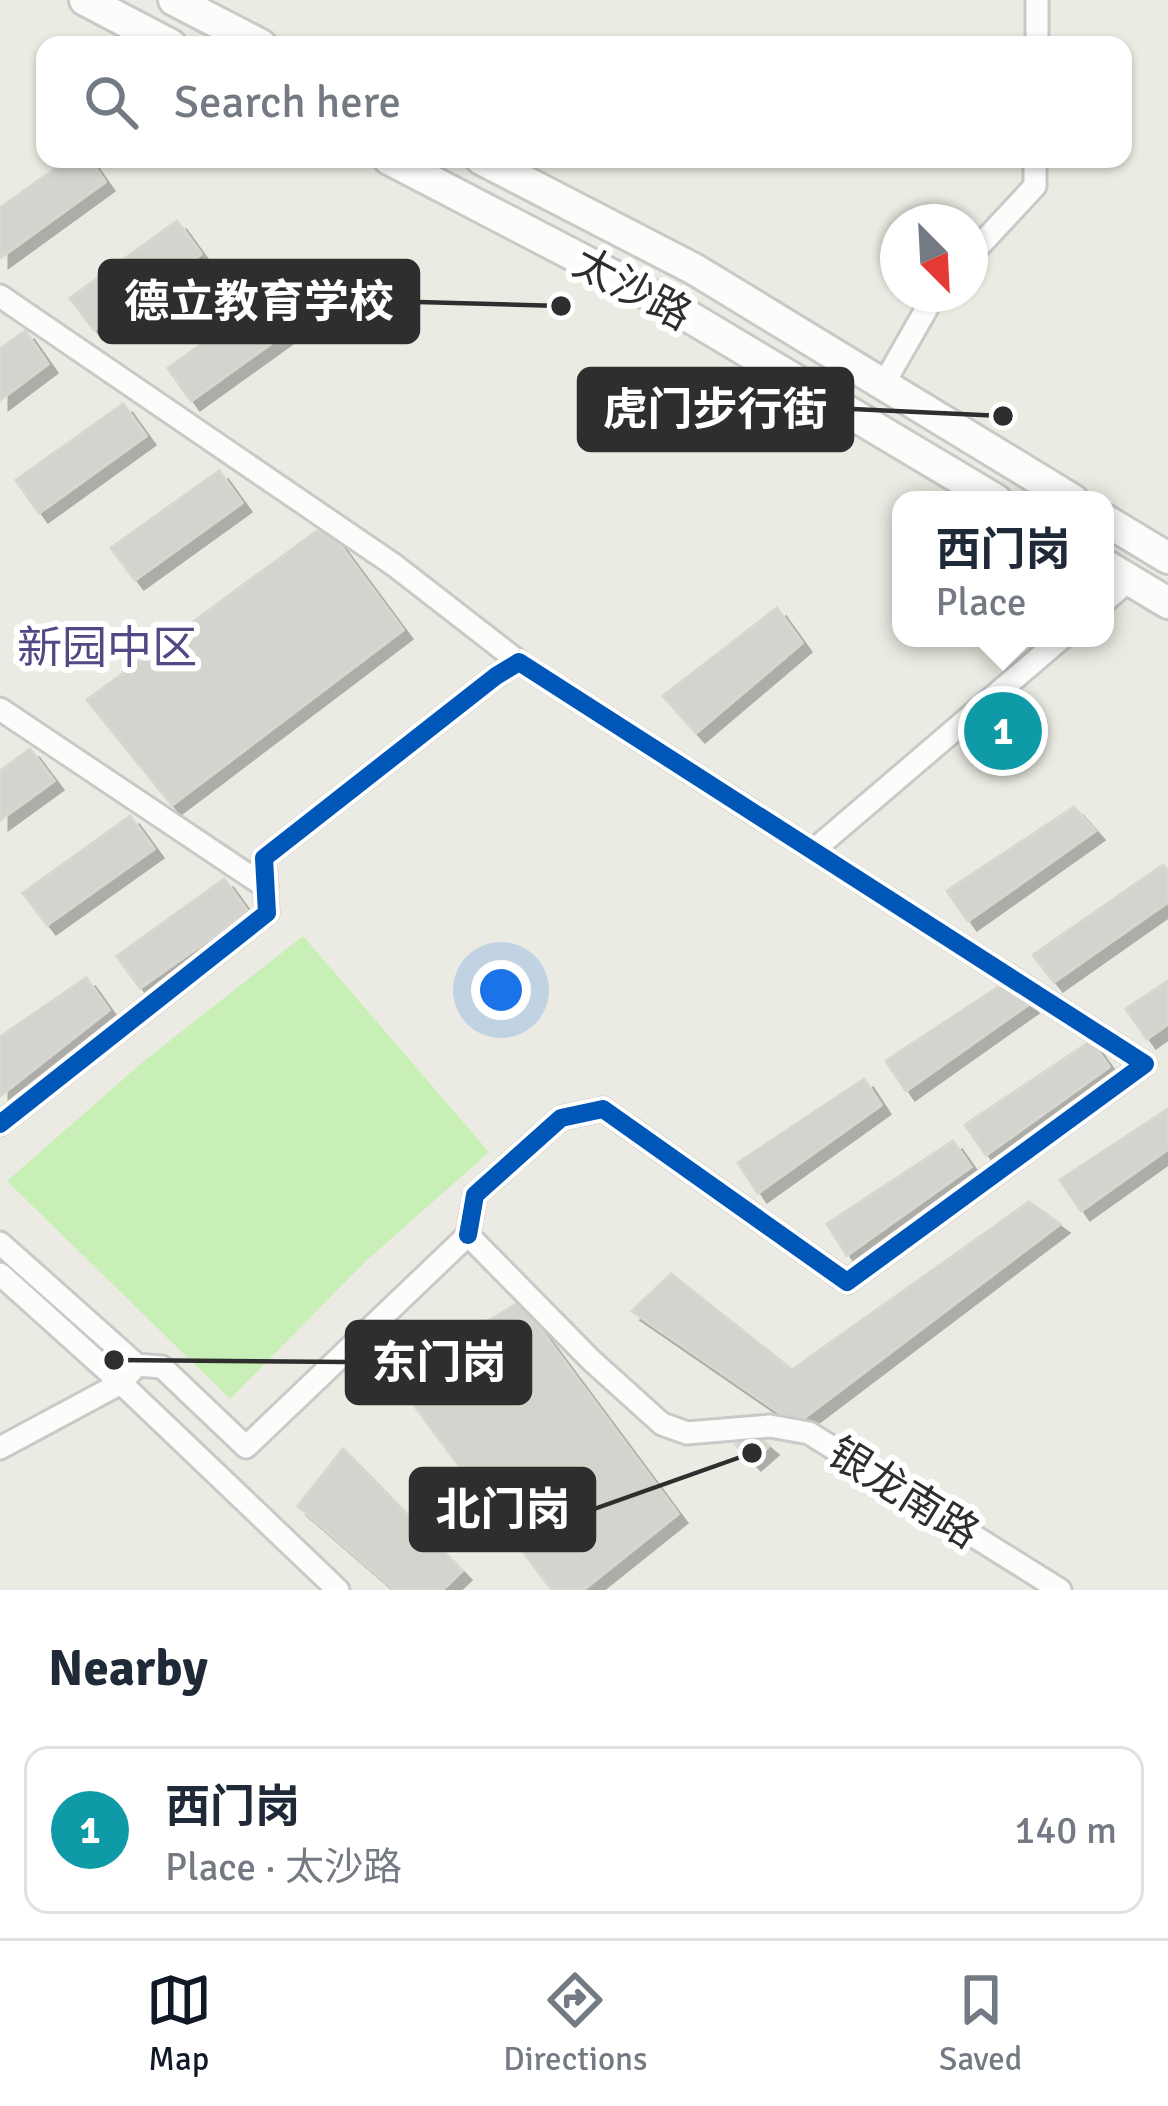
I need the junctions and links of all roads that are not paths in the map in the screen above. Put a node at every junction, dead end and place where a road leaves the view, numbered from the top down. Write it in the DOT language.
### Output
graph roads {
  1 [pos="85,0"];
  2 [pos="174,0"];
  3 [pos="1037,0"];
  4 [pos="154,36"];
  5 [pos="244,36"];
  6 [pos="1037,36"];
  7 [pos="406,168"];
  8 [pos="498,168"];
  9 [pos="1035,168"];
  10 [pos="988,237"];
  11 [pos="0,296"];
  12 [pos="925,312"];
  13 [pos="884,385"];
  14 [pos="981,491"];
  15 [pos="1058,491"];
  16 [pos="1114,525"];
  17 [pos="1168,558"];
  18 [pos="1117,573"];
  19 [pos="1168,603"];
  20 [pos="1051,647"];
  21 [pos="519,662"];
  22 [pos="0,710"];
  23 [pos="815,849"];
  24 [pos="266,887"];
  25 [pos="0,1124"];
  26 [pos="468,1235"];
  27 [pos="0,1243"];
  28 [pos="0,1274"];
  29 [pos="137,1365"];
  30 [pos="121,1383"];
  31 [pos="0,1448"];
  32 [pos="338,1590"];
  33 [pos="1060,1590"];
  1 -- 4 [label="main road"];
  2 -- 5 [label="main road"];
  3 -- 6 [label="street"];
  7 -- 14 [label="main road, 太沙路"];
  8 -- 13 [label="main road, 太沙路"];
  9 -- 10 [label="street"];
  11 -- 21 [label="street"];
  12 -- 13 [label="street"];
  13 -- 15 [label="main road, 太沙路"];
  16 -- 17 [label="main road"];
  18 -- 19 [label="main road"];
  20 -- 23 [label="street"];
  21 -- 23 [label="street"];
  21 -- 24 [label="street"];
  22 -- 24 [label="street"];
  23 -- 26 [label="street"];
  24 -- 25 [label="street"];
  26 -- 29 [label="street"];
  26 -- 33 [label="street, 银龙南路"];
  27 -- 29 [label="street"];
  28 -- 30 [label="street"];
  29 -- 30 [label="street"];
  30 -- 31 [label="street"];
  30 -- 32 [label="street"];
}
